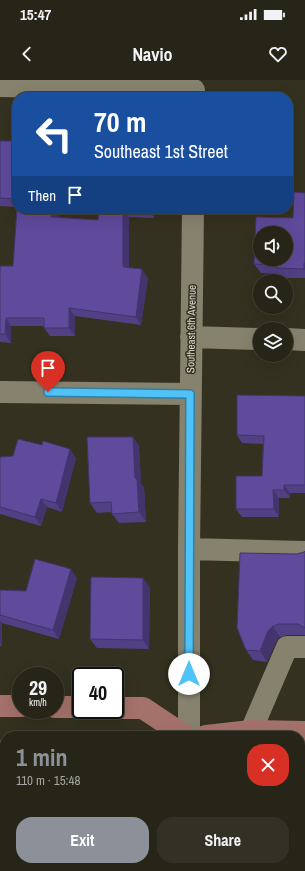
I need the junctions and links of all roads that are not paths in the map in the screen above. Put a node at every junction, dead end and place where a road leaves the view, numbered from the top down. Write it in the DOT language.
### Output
graph roads {
  1 [pos="0,86"];
  2 [pos="194,89"];
  3 [pos="193,214"];
  4 [pos="191,337"];
  5 [pos="253,339"];
  6 [pos="293,339"];
  7 [pos="305,340"];
  8 [pos="0,392"];
  9 [pos="190,394"];
  10 [pos="189,549"];
  11 [pos="305,552"];
  12 [pos="305,647"];
  13 [pos="0,706"];
  14 [pos="12,706"];
  15 [pos="124,708"];
  16 [pos="178,731"];
  17 [pos="189,731"];
  18 [pos="251,731"];
  1 -- 2 [label="street"];
  3 -- 4 [label="street, Southeast 6th Avenue"];
  4 -- 5 [label="street"];
  4 -- 9 [label="street, Southeast 6th Avenue"];
  6 -- 7 [label="street"];
  8 -- 9 [label="street"];
  9 -- 10 [label="street, Southeast 6th Avenue"];
  10 -- 11 [label="street"];
  10 -- 17 [label="street, Southeast 6th Avenue"];
  12 -- 18 [label="street"];
  13 -- 14 [label="main road"];
  15 -- 16 [label="main road"];
}
